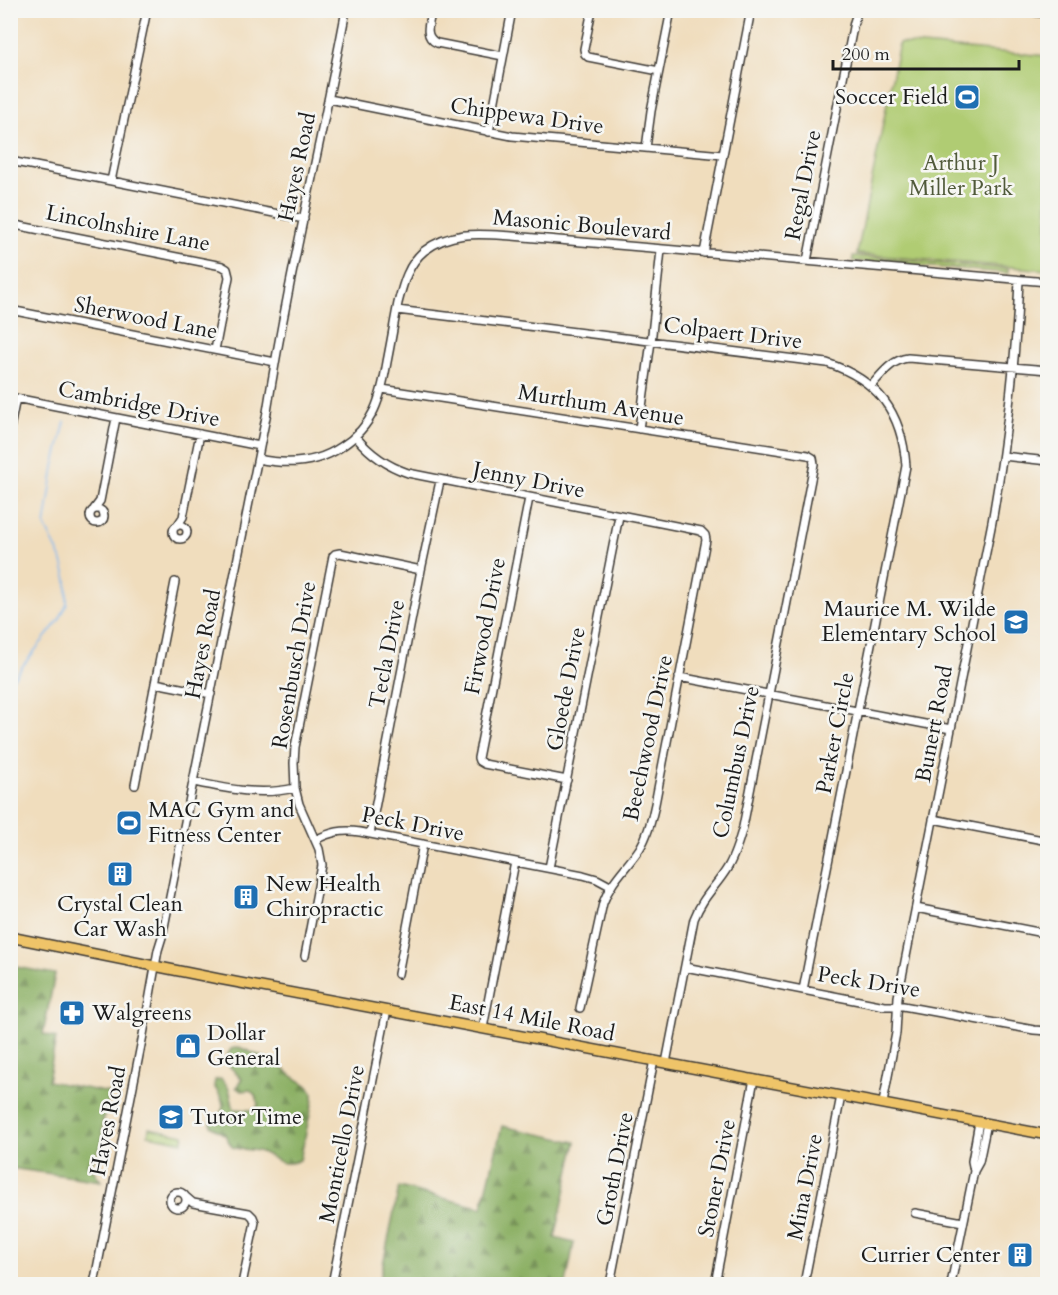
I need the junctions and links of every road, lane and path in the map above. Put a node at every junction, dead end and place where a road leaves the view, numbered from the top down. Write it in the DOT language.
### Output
graph roads {
  1 [pos="147,10"];
  2 [pos="346,10"];
  3 [pos="432,10"];
  4 [pos="512,10"];
  5 [pos="592,10"];
  6 [pos="671,10"];
  7 [pos="752,10"];
  8 [pos="858,10"];
  9 [pos="1020,10"];
  10 [pos="1046,12"];
  11 [pos="503,56"];
  12 [pos="659,70"];
  13 [pos="329,99"];
  14 [pos="489,132"];
  15 [pos="646,148"];
  16 [pos="723,155"];
  17 [pos="10,161"];
  18 [pos="111,181"];
  19 [pos="304,219"];
  20 [pos="10,224"];
  21 [pos="662,250"];
  22 [pos="704,253"];
  23 [pos="807,261"];
  24 [pos="1019,280"];
  25 [pos="1047,282"];
  26 [pos="10,310"];
  27 [pos="397,310"];
  28 [pos="651,342"];
  29 [pos="215,350"];
  30 [pos="275,362"];
  31 [pos="1012,366"];
  32 [pos="1047,370"];
  33 [pos="871,386"];
  34 [pos="382,389"];
  35 [pos="13,398"];
  36 [pos="116,418"];
  37 [pos="10,428"];
  38 [pos="639,429"];
  39 [pos="200,434"];
  40 [pos="356,437"];
  41 [pos="260,446"];
  42 [pos="1003,456"];
  43 [pos="813,458"];
  44 [pos="258,459"];
  45 [pos="1047,461"];
  46 [pos="440,481"];
  47 [pos="529,498"];
  48 [pos="100,501"];
  49 [pos="94,509"];
  50 [pos="102,512"];
  51 [pos="619,516"];
  52 [pos="183,517"];
  53 [pos="177,526"];
  54 [pos="186,528"];
  55 [pos="705,535"];
  56 [pos="421,570"];
  57 [pos="175,582"];
  58 [pos="680,677"];
  59 [pos="155,683"];
  60 [pos="211,694"];
  61 [pos="769,694"];
  62 [pos="858,711"];
  63 [pos="951,729"];
  64 [pos="567,780"];
  65 [pos="194,782"];
  66 [pos="135,784"];
  67 [pos="295,788"];
  68 [pos="933,819"];
  69 [pos="370,834"];
  70 [pos="315,840"];
  71 [pos="1047,841"];
  72 [pos="423,844"];
  73 [pos="515,862"];
  74 [pos="549,868"];
  75 [pos="610,886"];
  76 [pos="916,908"];
  77 [pos="1047,934"];
  78 [pos="11,940"];
  79 [pos="305,956"];
  80 [pos="155,966"];
  81 [pos="685,967"];
  82 [pos="398,974"];
  83 [pos="803,990"];
  84 [pos="897,1006"];
  85 [pos="580,1008"];
  86 [pos="387,1010"];
  87 [pos="483,1028"];
  88 [pos="1047,1031"];
  89 [pos="654,1060"];
  90 [pos="666,1062"];
  91 [pos="754,1079"];
  92 [pos="841,1096"];
  93 [pos="883,1103"];
  94 [pos="983,1122"];
  95 [pos="1047,1135"];
  96 [pos="185,1201"];
  97 [pos="915,1213"];
  98 [pos="963,1222"];
  99 [pos="333,1283"];
  100 [pos="94,1284"];
  101 [pos="242,1284"];
  102 [pos="350,1284"];
  103 [pos="610,1284"];
  104 [pos="715,1284"];
  105 [pos="804,1284"];
  106 [pos="951,1284"];
  1 -- 18 [label="street"];
  2 -- 13 [label="street, Hayes Road"];
  3 -- 11 [label="street"];
  4 -- 11 [label="street"];
  5 -- 12 [label="street"];
  6 -- 12 [label="street"];
  7 -- 16 [label="street"];
  8 -- 23 [label="street, Regal Drive"];
  9 -- 10 [label="street"];
  11 -- 14 [label="street"];
  12 -- 15 [label="street"];
  13 -- 14 [label="street, Chippewa Drive"];
  13 -- 19 [label="street, Hayes Road"];
  14 -- 15 [label="street, Chippewa Drive"];
  15 -- 16 [label="street, Chippewa Drive"];
  16 -- 22 [label="street"];
  17 -- 18 [label="street"];
  18 -- 19 [label="street"];
  19 -- 30 [label="street, Hayes Road"];
  20 -- 29 [label="street, Lincolnshire Lane"];
  21 -- 22 [label="street, Masonic Boulevard"];
  21 -- 27 [label="street, Masonic Boulevard"];
  21 -- 28 [label="street"];
  22 -- 23 [label="street, Masonic Boulevard"];
  23 -- 24 [label="street, Masonic Boulevard"];
  24 -- 25 [label="street, Masonic Boulevard"];
  24 -- 31 [label="street, Bunert Road"];
  26 -- 29 [label="street, Sherwood Lane"];
  27 -- 28 [label="street, Colpaert Drive"];
  27 -- 34 [label="street, Masonic Boulevard"];
  28 -- 33 [label="street, Colpaert Drive"];
  28 -- 38 [label="street"];
  29 -- 30 [label="street, Sherwood Lane"];
  30 -- 41 [label="street, Hayes Road"];
  31 -- 32 [label="street"];
  31 -- 33 [label="street"];
  31 -- 42 [label="street, Bunert Road"];
  33 -- 62 [label="street, Parker Circle"];
  34 -- 38 [label="street, Murthum Avenue"];
  34 -- 40 [label="street, Masonic Boulevard"];
  35 -- 36 [label="street, Cambridge Drive"];
  35 -- 37 [label="street"];
  36 -- 39 [label="street, Cambridge Drive"];
  36 -- 48 [label="street"];
  38 -- 43 [label="street, Murthum Avenue"];
  39 -- 41 [label="street, Cambridge Drive"];
  39 -- 52 [label="street"];
  40 -- 44 [label="street, Masonic Boulevard"];
  40 -- 46 [label="street, Jenny Drive"];
  41 -- 44 [label="street, Hayes Road"];
  42 -- 45 [label="street"];
  42 -- 63 [label="street, Bunert Road"];
  43 -- 61 [label="street, Columbus Drive"];
  44 -- 60 [label="street, Hayes Road"];
  46 -- 47 [label="street, Jenny Drive"];
  46 -- 56 [label="street, Tecla Drive"];
  47 -- 51 [label="street, Jenny Drive"];
  47 -- 64 [label="street, Firwood Drive"];
  48 -- 49 [label="street"];
  48 -- 50 [label="street"];
  49 -- 50 [label="street"];
  49 -- 50 [label="street"];
  51 -- 55 [label="street, Jenny Drive"];
  51 -- 64 [label="street, Gloede Drive"];
  52 -- 53 [label="street"];
  52 -- 54 [label="street"];
  53 -- 54 [label="street"];
  53 -- 54 [label="street"];
  55 -- 58 [label="street, Beechwood Drive"];
  56 -- 67 [label="street, Rosenbusch Drive"];
  56 -- 69 [label="street, Tecla Drive"];
  57 -- 59 [label="street"];
  58 -- 61 [label="street"];
  58 -- 75 [label="street, Beechwood Drive"];
  59 -- 60 [label="street"];
  59 -- 66 [label="street"];
  60 -- 65 [label="street, Hayes Road"];
  61 -- 62 [label="street"];
  61 -- 81 [label="street, Columbus Drive"];
  62 -- 63 [label="street"];
  62 -- 83 [label="street, Parker Circle"];
  63 -- 68 [label="street, Bunert Road"];
  64 -- 74 [label="street, Gloede Drive"];
  65 -- 67 [label="street"];
  65 -- 80 [label="street, Hayes Road"];
  67 -- 70 [label="street, Rosenbusch Drive"];
  68 -- 71 [label="street"];
  68 -- 76 [label="street, Bunert Road"];
  69 -- 70 [label="street, Peck Drive"];
  69 -- 72 [label="street, Peck Drive"];
  70 -- 79 [label="street, Rosenbusch Drive"];
  72 -- 73 [label="street, Peck Drive"];
  72 -- 82 [label="street"];
  73 -- 74 [label="street, Peck Drive"];
  73 -- 87 [label="street"];
  74 -- 75 [label="street, Peck Drive"];
  75 -- 85 [label="street, Beechwood Drive"];
  76 -- 77 [label="street"];
  76 -- 84 [label="street, Bunert Road"];
  78 -- 80 [label="main road, East 14 Mile Road"];
  80 -- 86 [label="main road, East 14 Mile Road"];
  80 -- 100 [label="street, Hayes Road"];
  81 -- 83 [label="street, Peck Drive"];
  81 -- 90 [label="street, Columbus Drive"];
  83 -- 84 [label="street, Peck Drive"];
  84 -- 88 [label="street, Peck Drive"];
  84 -- 93 [label="street, Bunert Road"];
  86 -- 87 [label="main road, East 14 Mile Road"];
  86 -- 99 [label="street, Monticello Drive"];
  87 -- 89 [label="main road, East 14 Mile Road"];
  89 -- 90 [label="main road, East 14 Mile Road"];
  89 -- 103 [label="street, Groth Drive"];
  90 -- 91 [label="main road, East 14 Mile Road"];
  91 -- 92 [label="main road, East 14 Mile Road"];
  91 -- 104 [label="street, Stoner Drive"];
  92 -- 93 [label="main road, East 14 Mile Road"];
  92 -- 105 [label="street, Mina Drive"];
  93 -- 94 [label="main road, East 14 Mile Road"];
  94 -- 95 [label="main road, East 14 Mile Road"];
  94 -- 98 [label="street"];
  96 -- 101 [label="street"];
  97 -- 98 [label="street"];
  98 -- 106 [label="street"];
  99 -- 102 [label="street"];
}
